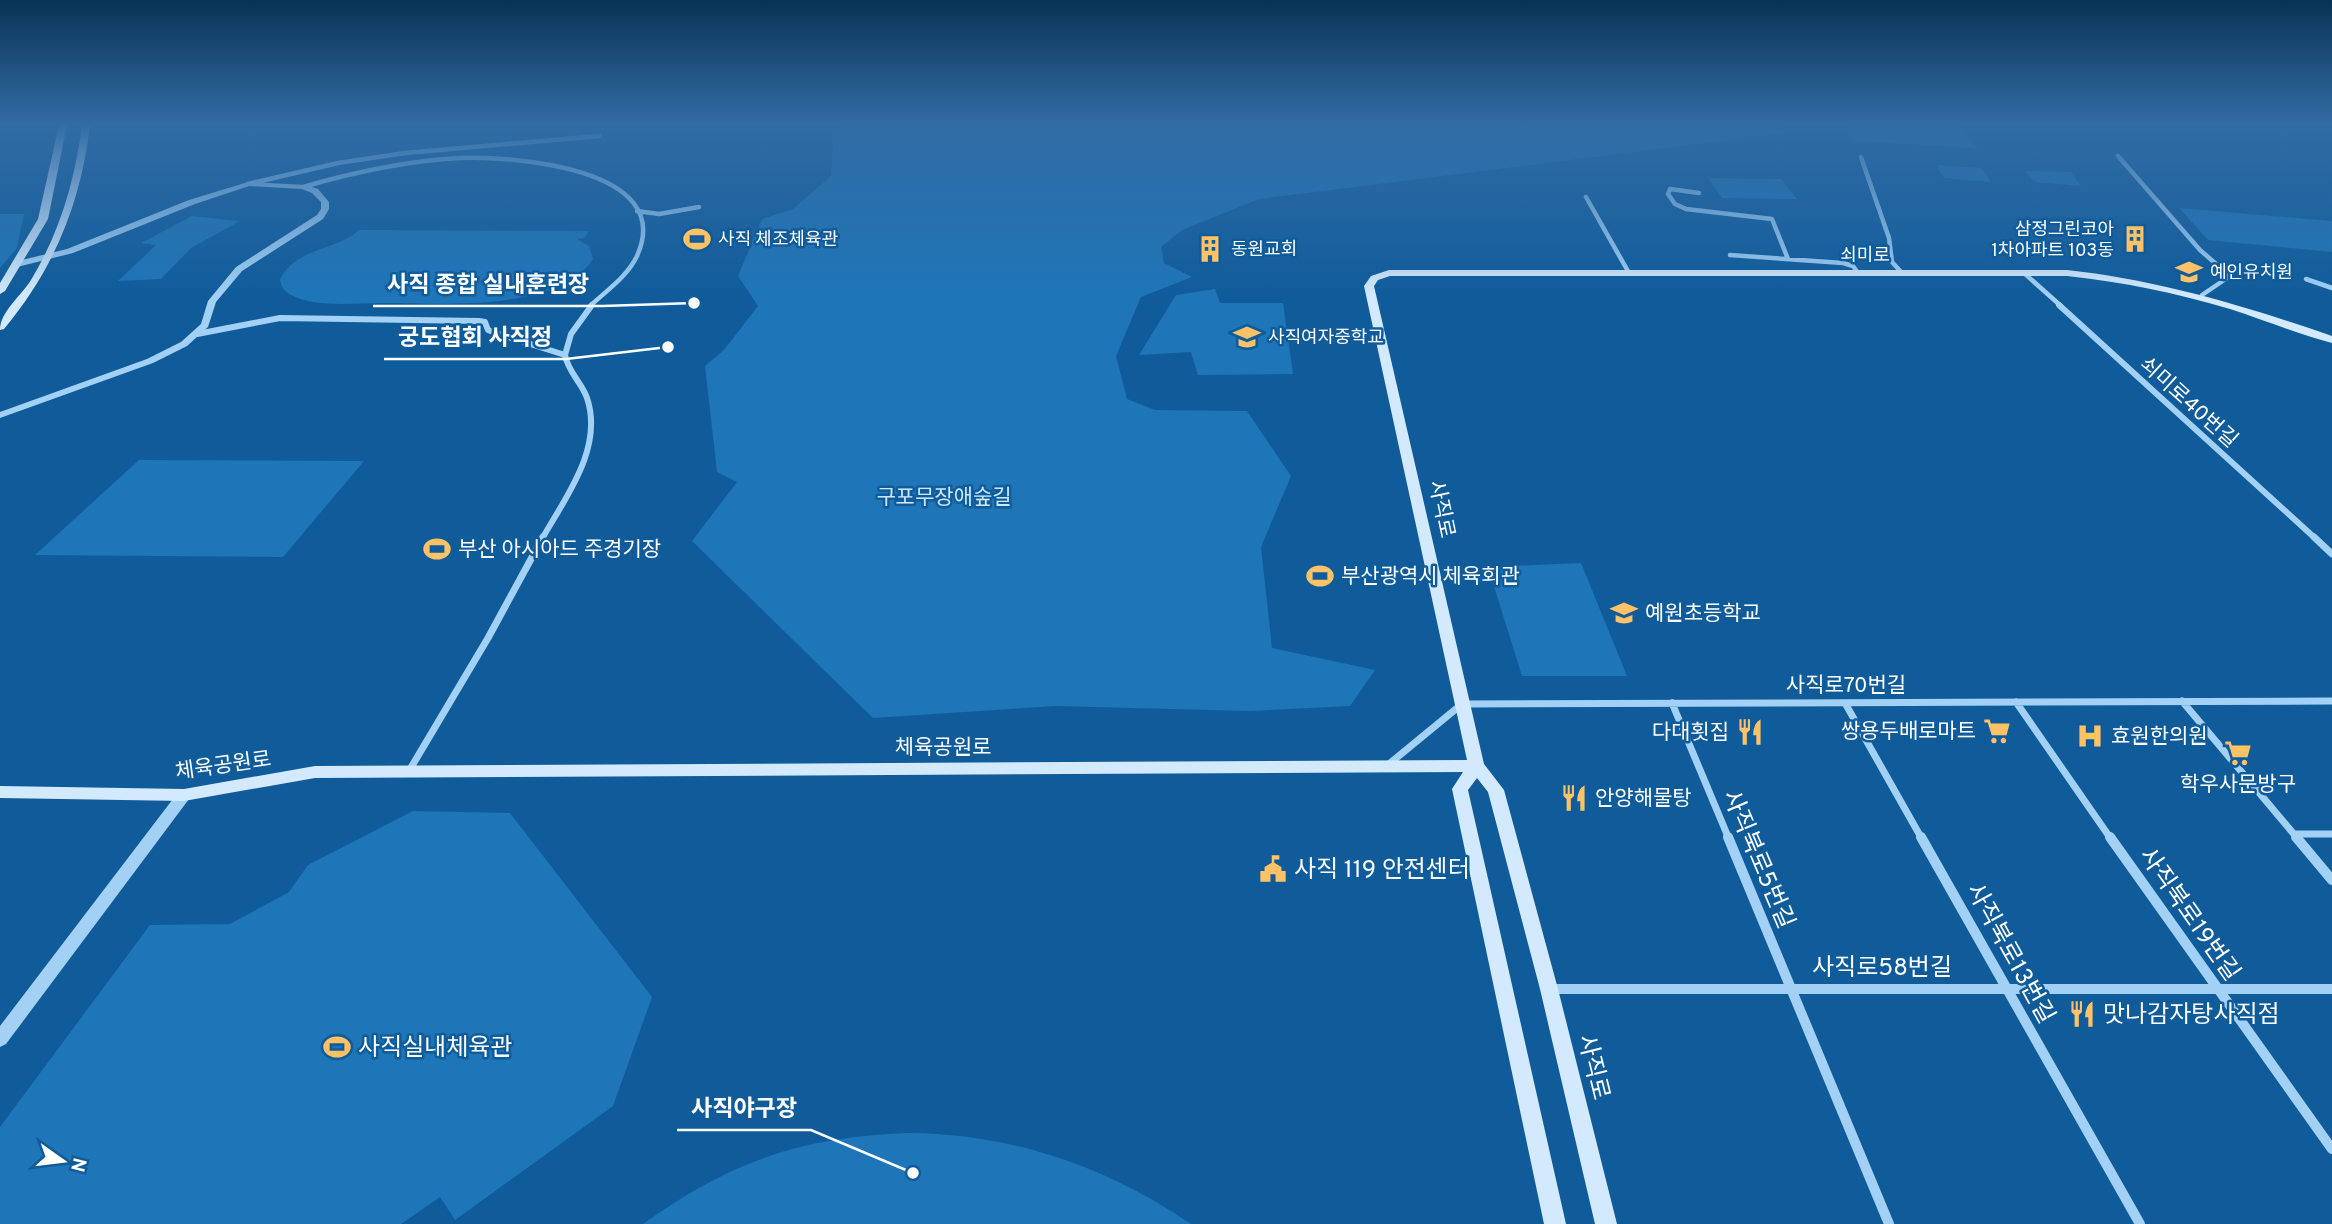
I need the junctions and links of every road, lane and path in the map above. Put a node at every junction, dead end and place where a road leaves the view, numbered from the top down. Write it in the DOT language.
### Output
graph roads {
  1 [pos="51,182"];
  2 [pos="76,182"];
  3 [pos="256,182"];
  4 [pos="321,182"];
  5 [pos="606,182"];
  6 [pos="1869,182"];
  7 [pos="2141,182"];
  8 [pos="248,184"];
  9 [pos="303,187"];
  10 [pos="1699,193"];
  11 [pos="1586,197"];
  12 [pos="699,207"];
  13 [pos="637,211"];
  14 [pos="1730,255"];
  15 [pos="47,257"];
  16 [pos="1788,259"];
  17 [pos="16,264"];
  18 [pos="1389,273"];
  19 [pos="1629,273"];
  20 [pos="1858,273"];
  21 [pos="1902,273"];
  22 [pos="2024,273"];
  23 [pos="2306,279"];
  24 [pos="2332,288"];
  25 [pos="0,292"];
  26 [pos="2202,295"];
  27 [pos="0,327"];
  28 [pos="197,334"];
  29 [pos="2332,340"];
  30 [pos="565,355"];
  31 [pos="0,415"];
  32 [pos="2332,554"];
  33 [pos="2182,701"];
  34 [pos="2332,701"];
  35 [pos="2016,702"];
  36 [pos="1672,703"];
  37 [pos="1845,703"];
  38 [pos="1462,704"];
  39 [pos="1476,766"];
  40 [pos="1384,767"];
  41 [pos="409,771"];
  42 [pos="0,792"];
  43 [pos="184,794"];
  44 [pos="2294,834"];
  45 [pos="2332,834"];
  46 [pos="2332,880"];
  47 [pos="2006,988"];
  48 [pos="1549,989"];
  49 [pos="1791,989"];
  50 [pos="2216,989"];
  51 [pos="2332,989"];
  52 [pos="0,1039"];
  53 [pos="2332,1149"];
  54 [pos="1555,1224"];
  55 [pos="1606,1224"];
  56 [pos="1889,1224"];
  57 [pos="2140,1224"];
  1 -- 17 [label="main road"];
  2 -- 15 [label="main road"];
  3 -- 8 [label="street"];
  4 -- 9 [label="street"];
  5 -- 13 [label="street"];
  6 -- 21 [label="street"];
  7 -- 26 [label="street"];
  8 -- 9 [label="street"];
  8 -- 15 [label="street"];
  9 -- 28 [label="street"];
  10 -- 16 [label="street"];
  11 -- 19 [label="street"];
  12 -- 13 [label="street"];
  13 -- 30 [label="street"];
  14 -- 16 [label="street"];
  15 -- 17 [label="street"];
  15 -- 27 [label="main road"];
  16 -- 20 [label="street"];
  17 -- 25 [label="main road"];
  18 -- 19 [label="main road, 쇠미로"];
  18 -- 38 [label="main road, 사직로"];
  19 -- 20 [label="main road, 쇠미로"];
  20 -- 21 [label="main road, 쇠미로"];
  21 -- 22 [label="main road, 쇠미로"];
  22 -- 26 [label="main road, 쇠미로"];
  22 -- 32 [label="street, 쇠미로40번길"];
  23 -- 24 [label="street"];
  26 -- 29 [label="main road, 쇠미로"];
  28 -- 30 [label="street"];
  28 -- 31 [label="street"];
  30 -- 41 [label="street"];
  33 -- 34 [label="street, 사직로70번길"];
  33 -- 35 [label="street, 사직로70번길"];
  33 -- 44 [label="street"];
  35 -- 37 [label="street, 사직로70번길"];
  35 -- 50 [label="street, 사직북로19번길"];
  36 -- 37 [label="street, 사직로70번길"];
  36 -- 38 [label="street, 사직로70번길"];
  36 -- 49 [label="street, 사직북로5번길"];
  37 -- 47 [label="street, 사직북로13번길"];
  38 -- 39 [label="main road, 사직로"];
  38 -- 40 [label="street"];
  39 -- 40 [label="main road, 체육공원로"];
  39 -- 48 [label="main road, 사직로"];
  39 -- 54 [label="main road"];
  40 -- 41 [label="main road, 체육공원로"];
  41 -- 43 [label="main road, 체육공원로"];
  42 -- 43 [label="main road, 체육공원로"];
  43 -- 52 [label="street"];
  44 -- 45 [label="street"];
  44 -- 46 [label="street"];
  47 -- 49 [label="street, 사직로58번길"];
  47 -- 50 [label="street, 사직로58번길"];
  47 -- 57 [label="street, 사직북로13번길"];
  48 -- 49 [label="street, 사직로58번길"];
  48 -- 55 [label="main road, 사직로"];
  49 -- 56 [label="street, 사직북로5번길"];
  50 -- 51 [label="street, 사직로58번길"];
  50 -- 53 [label="street, 사직북로19번길"];
}
